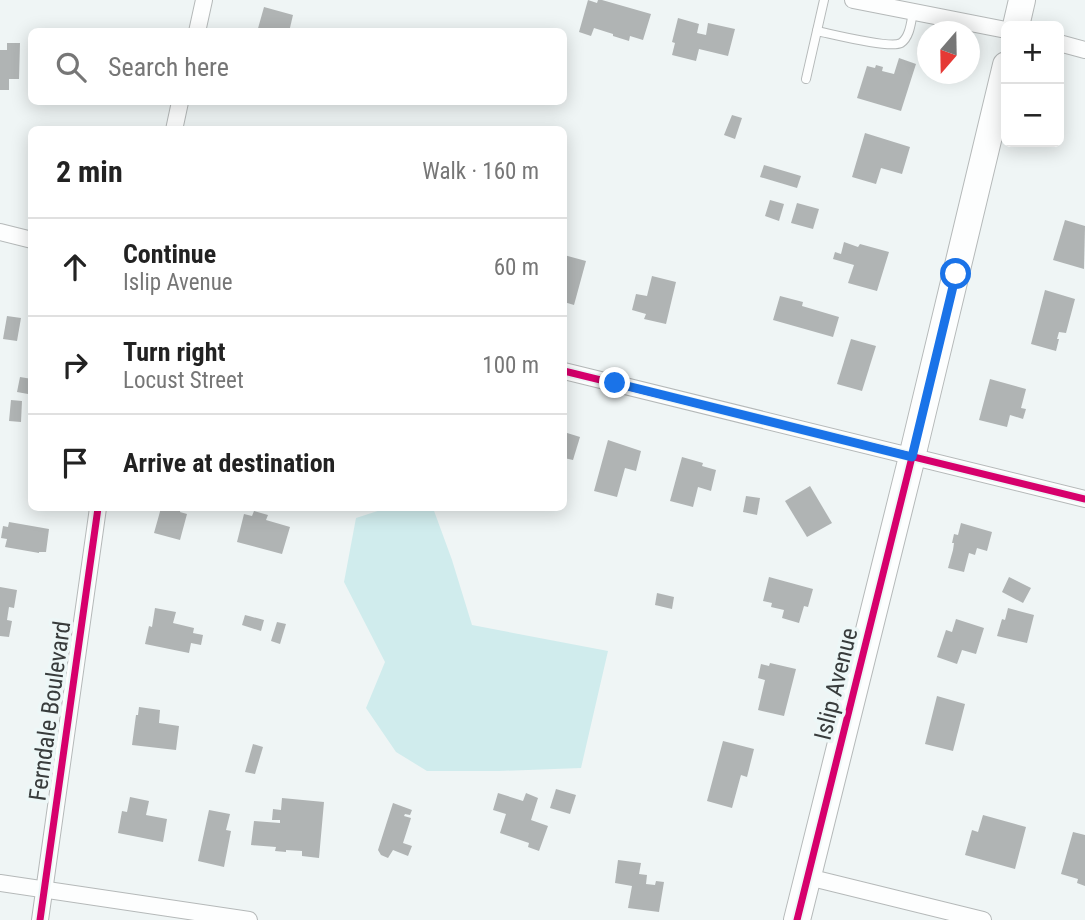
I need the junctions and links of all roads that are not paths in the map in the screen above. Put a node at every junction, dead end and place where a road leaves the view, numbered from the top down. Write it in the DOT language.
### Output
graph roads {
  1 [pos="204,0"];
  2 [pos="824,0"];
  3 [pos="853,0"];
  4 [pos="1022,0"];
  5 [pos="913,12"];
  6 [pos="1017,21"];
  7 [pos="198,28"];
  8 [pos="1001,29"];
  9 [pos="817,31"];
  10 [pos="1064,44"];
  11 [pos="1085,50"];
  12 [pos="806,79"];
  13 [pos="1001,84"];
  14 [pos="179,105"];
  15 [pos="175,126"];
  16 [pos="0,232"];
  17 [pos="28,239"];
  18 [pos="567,372"];
  19 [pos="912,457"];
  20 [pos="1085,499"];
  21 [pos="98,511"];
  22 [pos="808,877"];
  23 [pos="0,883"];
  24 [pos="45,890"];
  25 [pos="40,920"];
  26 [pos="249,920"];
  27 [pos="797,920"];
  28 [pos="983,920"];
  1 -- 7 [label="street"];
  2 -- 9 [label="lane"];
  3 -- 5 [label="street"];
  4 -- 6 [label="main road"];
  5 -- 8 [label="street"];
  5 -- 9 [label="lane"];
  9 -- 12 [label="lane"];
  10 -- 11 [label="street"];
  13 -- 19 [label="main road, Islip Avenue"];
  14 -- 15 [label="street"];
  16 -- 17 [label="street"];
  18 -- 19 [label="street"];
  19 -- 20 [label="street"];
  19 -- 22 [label="main road, Islip Avenue"];
  21 -- 24 [label="street, Ferndale Boulevard"];
  22 -- 27 [label="main road, Islip Avenue"];
  22 -- 28 [label="street"];
  23 -- 24 [label="street"];
  24 -- 25 [label="street, Ferndale Boulevard"];
  24 -- 26 [label="street"];
}
